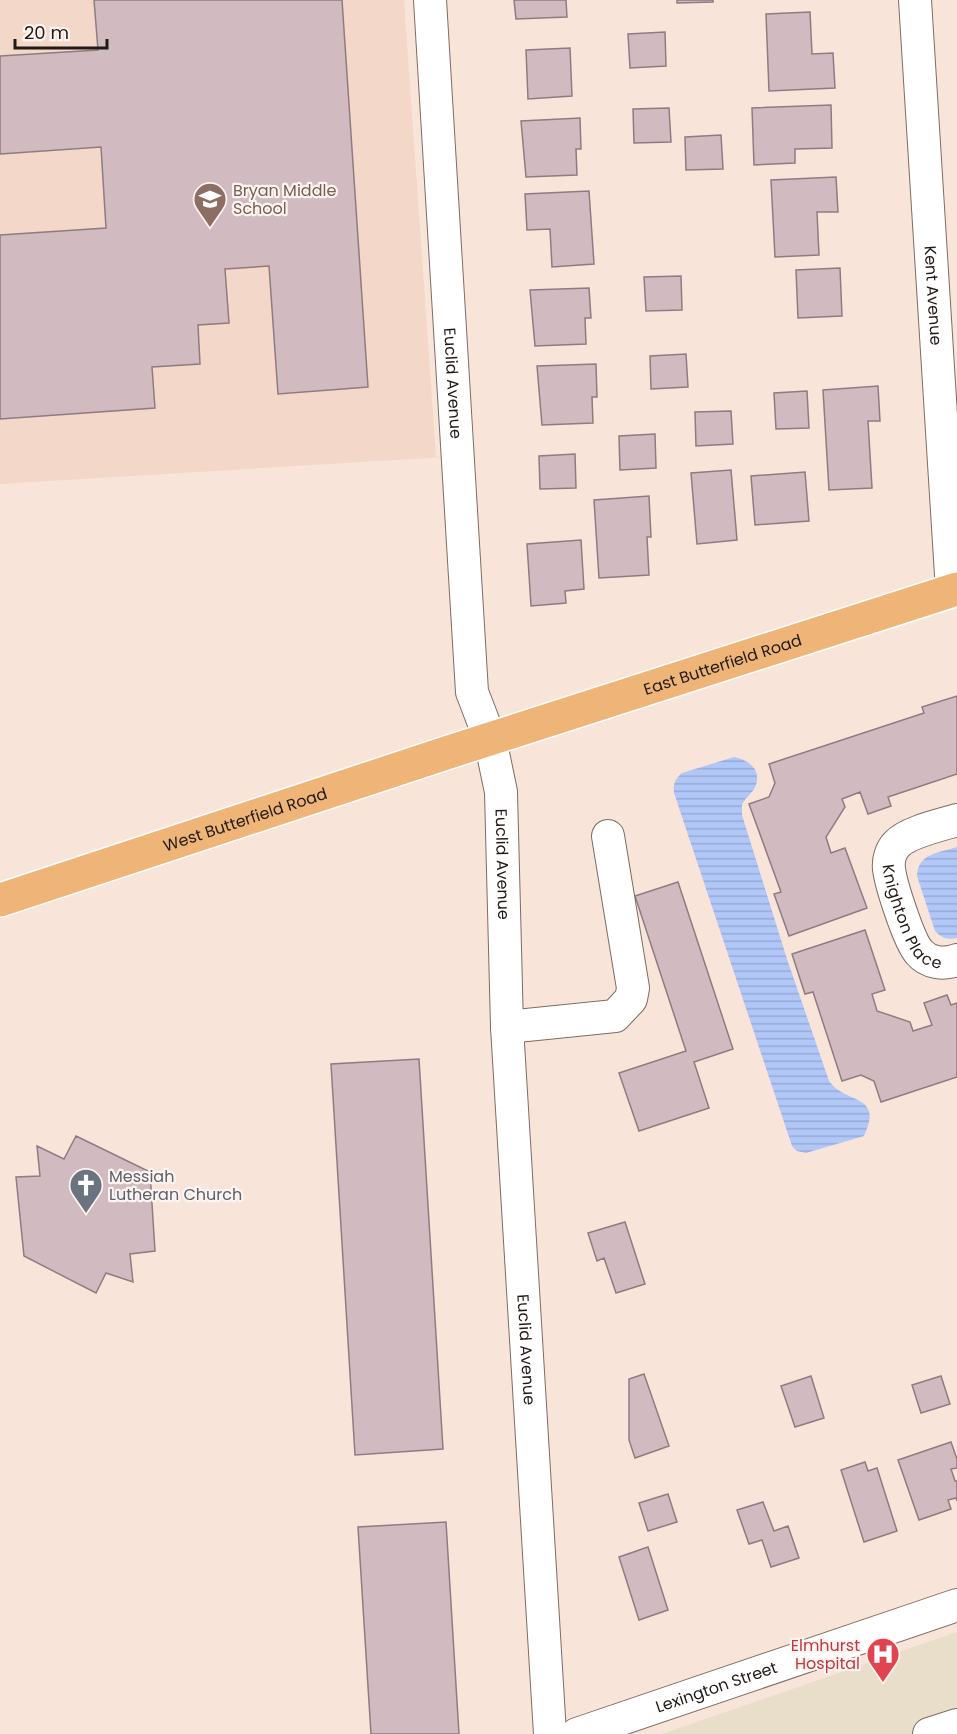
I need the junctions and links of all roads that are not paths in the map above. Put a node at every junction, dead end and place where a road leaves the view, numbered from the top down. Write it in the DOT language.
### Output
graph roads {
  1 [pos="430,0"];
  2 [pos="915,0"];
  3 [pos="954,590"];
  4 [pos="490,739"];
  5 [pos="957,820"];
  6 [pos="608,836"];
  7 [pos="0,900"];
  8 [pos="957,960"];
  9 [pos="507,1028"];
  10 [pos="957,1605"];
  11 [pos="957,1725"];
  12 [pos="550,1734"];
  13 [pos="577,1734"];
  14 [pos="929,1734"];
  1 -- 4 [label="street, Euclid Avenue"];
  2 -- 3 [label="street, Kent Avenue"];
  3 -- 4 [label="main road, East Butterfield Road"];
  4 -- 7 [label="main road, West Butterfield Road"];
  4 -- 9 [label="street, Euclid Avenue"];
  5 -- 8 [label="street, Knighton Place"];
  6 -- 9 [label="street"];
  9 -- 12 [label="street, Euclid Avenue"];
  10 -- 13 [label="street, Lexington Street"];
  11 -- 14 [label="street"];
}
